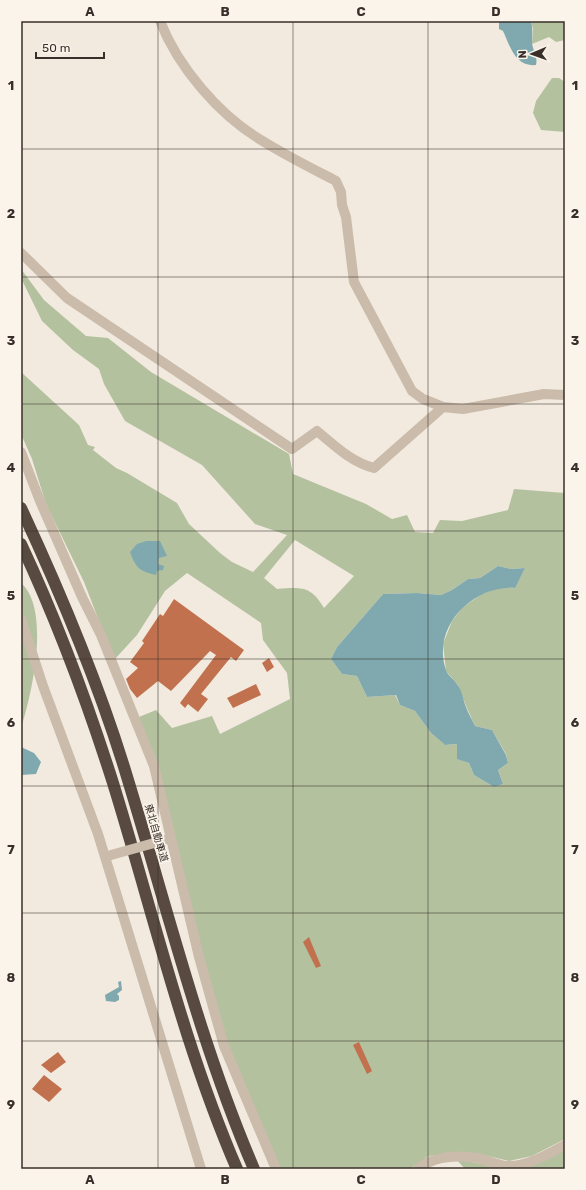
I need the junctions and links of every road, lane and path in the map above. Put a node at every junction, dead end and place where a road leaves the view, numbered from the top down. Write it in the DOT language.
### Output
graph roads {
  1 [pos="160,21"];
  2 [pos="21,253"];
  3 [pos="565,396"];
  4 [pos="443,407"];
  5 [pos="21,452"];
  6 [pos="21,508"];
  7 [pos="21,544"];
  8 [pos="21,619"];
  9 [pos="168,841"];
  10 [pos="108,858"];
  11 [pos="565,1145"];
  12 [pos="201,1169"];
  13 [pos="237,1169"];
  14 [pos="254,1169"];
  15 [pos="276,1169"];
  16 [pos="418,1169"];
  1 -- 4 [label="street"];
  2 -- 4 [label="street"];
  3 -- 4 [label="street"];
  5 -- 9 [label="street"];
  6 -- 14 [label="highway, 東北自動車道"];
  7 -- 13 [label="highway"];
  8 -- 10 [label="street"];
  9 -- 10 [label="street, bridge"];
  9 -- 15 [label="street"];
  10 -- 12 [label="street"];
  11 -- 16 [label="street"];
}
